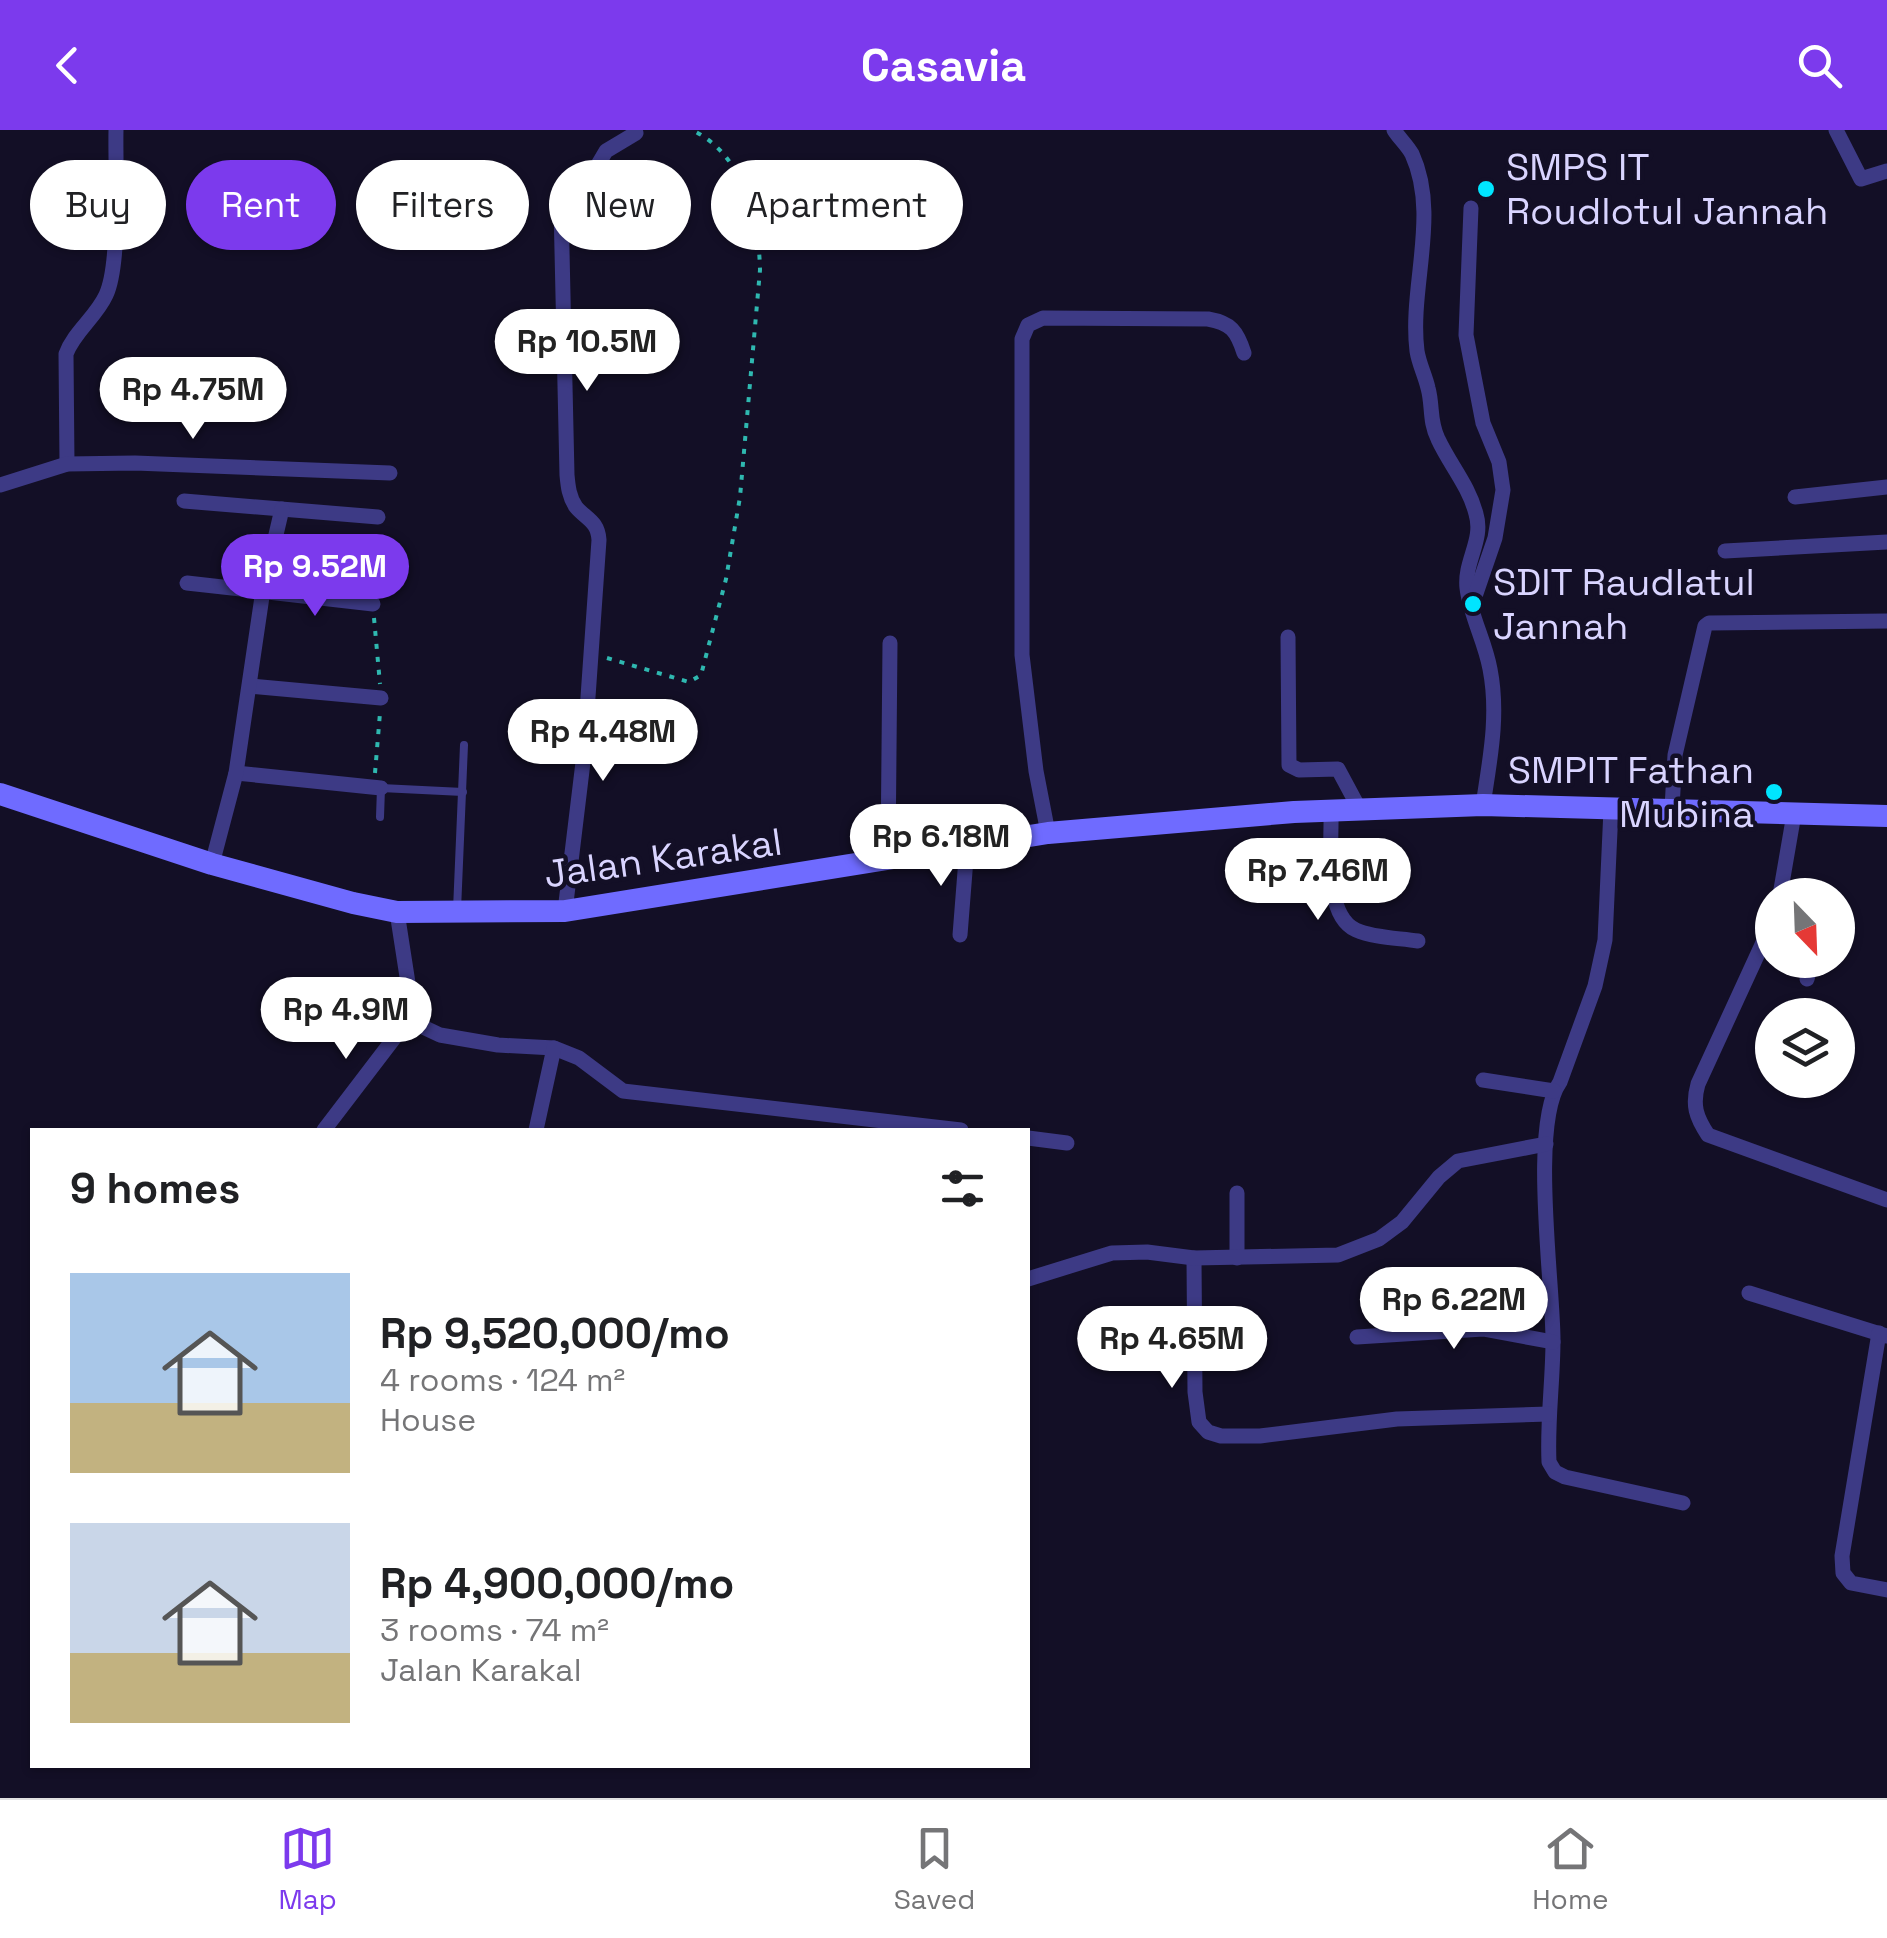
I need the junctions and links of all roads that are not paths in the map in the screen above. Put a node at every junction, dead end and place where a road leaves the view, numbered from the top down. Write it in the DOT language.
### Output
graph roads {
  1 [pos="116,130"];
  2 [pos="1394,130"];
  3 [pos="1836,130"];
  4 [pos="636,133"];
  5 [pos="1887,172"];
  6 [pos="1470,208"];
  7 [pos="1244,353"];
  8 [pos="66,464"];
  9 [pos="390,473"];
  10 [pos="0,487"];
  11 [pos="1887,487"];
  12 [pos="1794,497"];
  13 [pos="184,501"];
  14 [pos="282,508"];
  15 [pos="378,517"];
  16 [pos="1887,542"];
  17 [pos="1725,551"];
  18 [pos="187,582"];
  19 [pos="263,590"];
  20 [pos="373,604"];
  21 [pos="1472,605"];
  22 [pos="1887,621"];
  23 [pos="1288,637"];
  24 [pos="890,643"];
  25 [pos="250,686"];
  26 [pos="381,698"];
  27 [pos="464,745"];
  28 [pos="236,773"];
  29 [pos="377,788"];
  30 [pos="463,792"];
  31 [pos="0,794"];
  32 [pos="1483,805"];
  33 [pos="1672,808"];
  34 [pos="1611,809"];
  35 [pos="1360,810"];
  36 [pos="1331,812"];
  37 [pos="1794,814"];
  38 [pos="380,816"];
  39 [pos="1887,816"];
  40 [pos="1048,833"];
  41 [pos="968,846"];
  42 [pos="888,860"];
  43 [pos="212,864"];
  44 [pos="1783,878"];
  45 [pos="457,911"];
  46 [pos="565,911"];
  47 [pos="397,912"];
  48 [pos="960,935"];
  49 [pos="1418,941"];
  50 [pos="1755,962"];
  51 [pos="408,1020"];
  52 [pos="554,1048"];
  53 [pos="1483,1080"];
  54 [pos="1554,1091"];
  55 [pos="326,1128"];
  56 [pos="536,1128"];
  57 [pos="945,1128"];
  58 [pos="1030,1138"];
  59 [pos="1066,1143"];
  60 [pos="1546,1144"];
  61 [pos="1238,1193"];
  62 [pos="1887,1200"];
  63 [pos="1194,1258"];
  64 [pos="1238,1258"];
  65 [pos="1030,1278"];
  66 [pos="1749,1292"];
  67 [pos="1883,1335"];
  68 [pos="1357,1337"];
  69 [pos="1553,1342"];
  70 [pos="1549,1414"];
  71 [pos="1683,1504"];
  72 [pos="1887,1590"];
  1 -- 8 [label="street"];
  2 -- 21 [label="street"];
  3 -- 5 [label="street"];
  4 -- 46 [label="street"];
  6 -- 21 [label="street"];
  7 -- 40 [label="street"];
  8 -- 9 [label="street"];
  8 -- 10 [label="street"];
  11 -- 12 [label="street"];
  13 -- 14 [label="street"];
  14 -- 15 [label="street"];
  14 -- 19 [label="street"];
  16 -- 17 [label="street"];
  18 -- 19 [label="street"];
  19 -- 20 [label="street"];
  19 -- 25 [label="street"];
  21 -- 32 [label="street"];
  22 -- 33 [label="street"];
  23 -- 35 [label="street"];
  24 -- 42 [label="street"];
  25 -- 26 [label="street"];
  25 -- 28 [label="street"];
  27 -- 30 [label="lane"];
  28 -- 29 [label="street"];
  28 -- 43 [label="street"];
  29 -- 30 [label="lane"];
  29 -- 38 [label="lane"];
  30 -- 45 [label="lane"];
  31 -- 43 [label="main road, Jalan Karakal"];
  32 -- 34 [label="main road, Jalan Karakal"];
  32 -- 35 [label="main road, Jalan Karakal"];
  33 -- 34 [label="main road, Jalan Karakal"];
  33 -- 37 [label="main road, Jalan Karakal"];
  34 -- 54 [label="street"];
  35 -- 36 [label="main road, Jalan Karakal"];
  36 -- 40 [label="main road, Jalan Karakal"];
  36 -- 49 [label="street"];
  37 -- 39 [label="main road, Jalan Karakal"];
  37 -- 44 [label="street"];
  40 -- 41 [label="main road, Jalan Karakal"];
  41 -- 42 [label="main road, Jalan Karakal"];
  41 -- 48 [label="street"];
  42 -- 46 [label="main road, Jalan Karakal"];
  43 -- 47 [label="main road, Jalan Karakal"];
  45 -- 46 [label="main road, Jalan Karakal"];
  45 -- 47 [label="main road, Jalan Karakal"];
  47 -- 51 [label="street"];
  50 -- 62 [label="street"];
  51 -- 52 [label="street"];
  51 -- 55 [label="street"];
  52 -- 56 [label="street"];
  52 -- 57 [label="street"];
  53 -- 54 [label="street"];
  54 -- 60 [label="street"];
  58 -- 59 [label="street"];
  60 -- 64 [label="street"];
  60 -- 69 [label="street"];
  61 -- 64 [label="street"];
  63 -- 64 [label="street"];
  63 -- 65 [label="street"];
  63 -- 70 [label="street"];
  66 -- 67 [label="street"];
  67 -- 72 [label="street"];
  68 -- 69 [label="street"];
  69 -- 70 [label="street"];
  70 -- 71 [label="street"];
}
